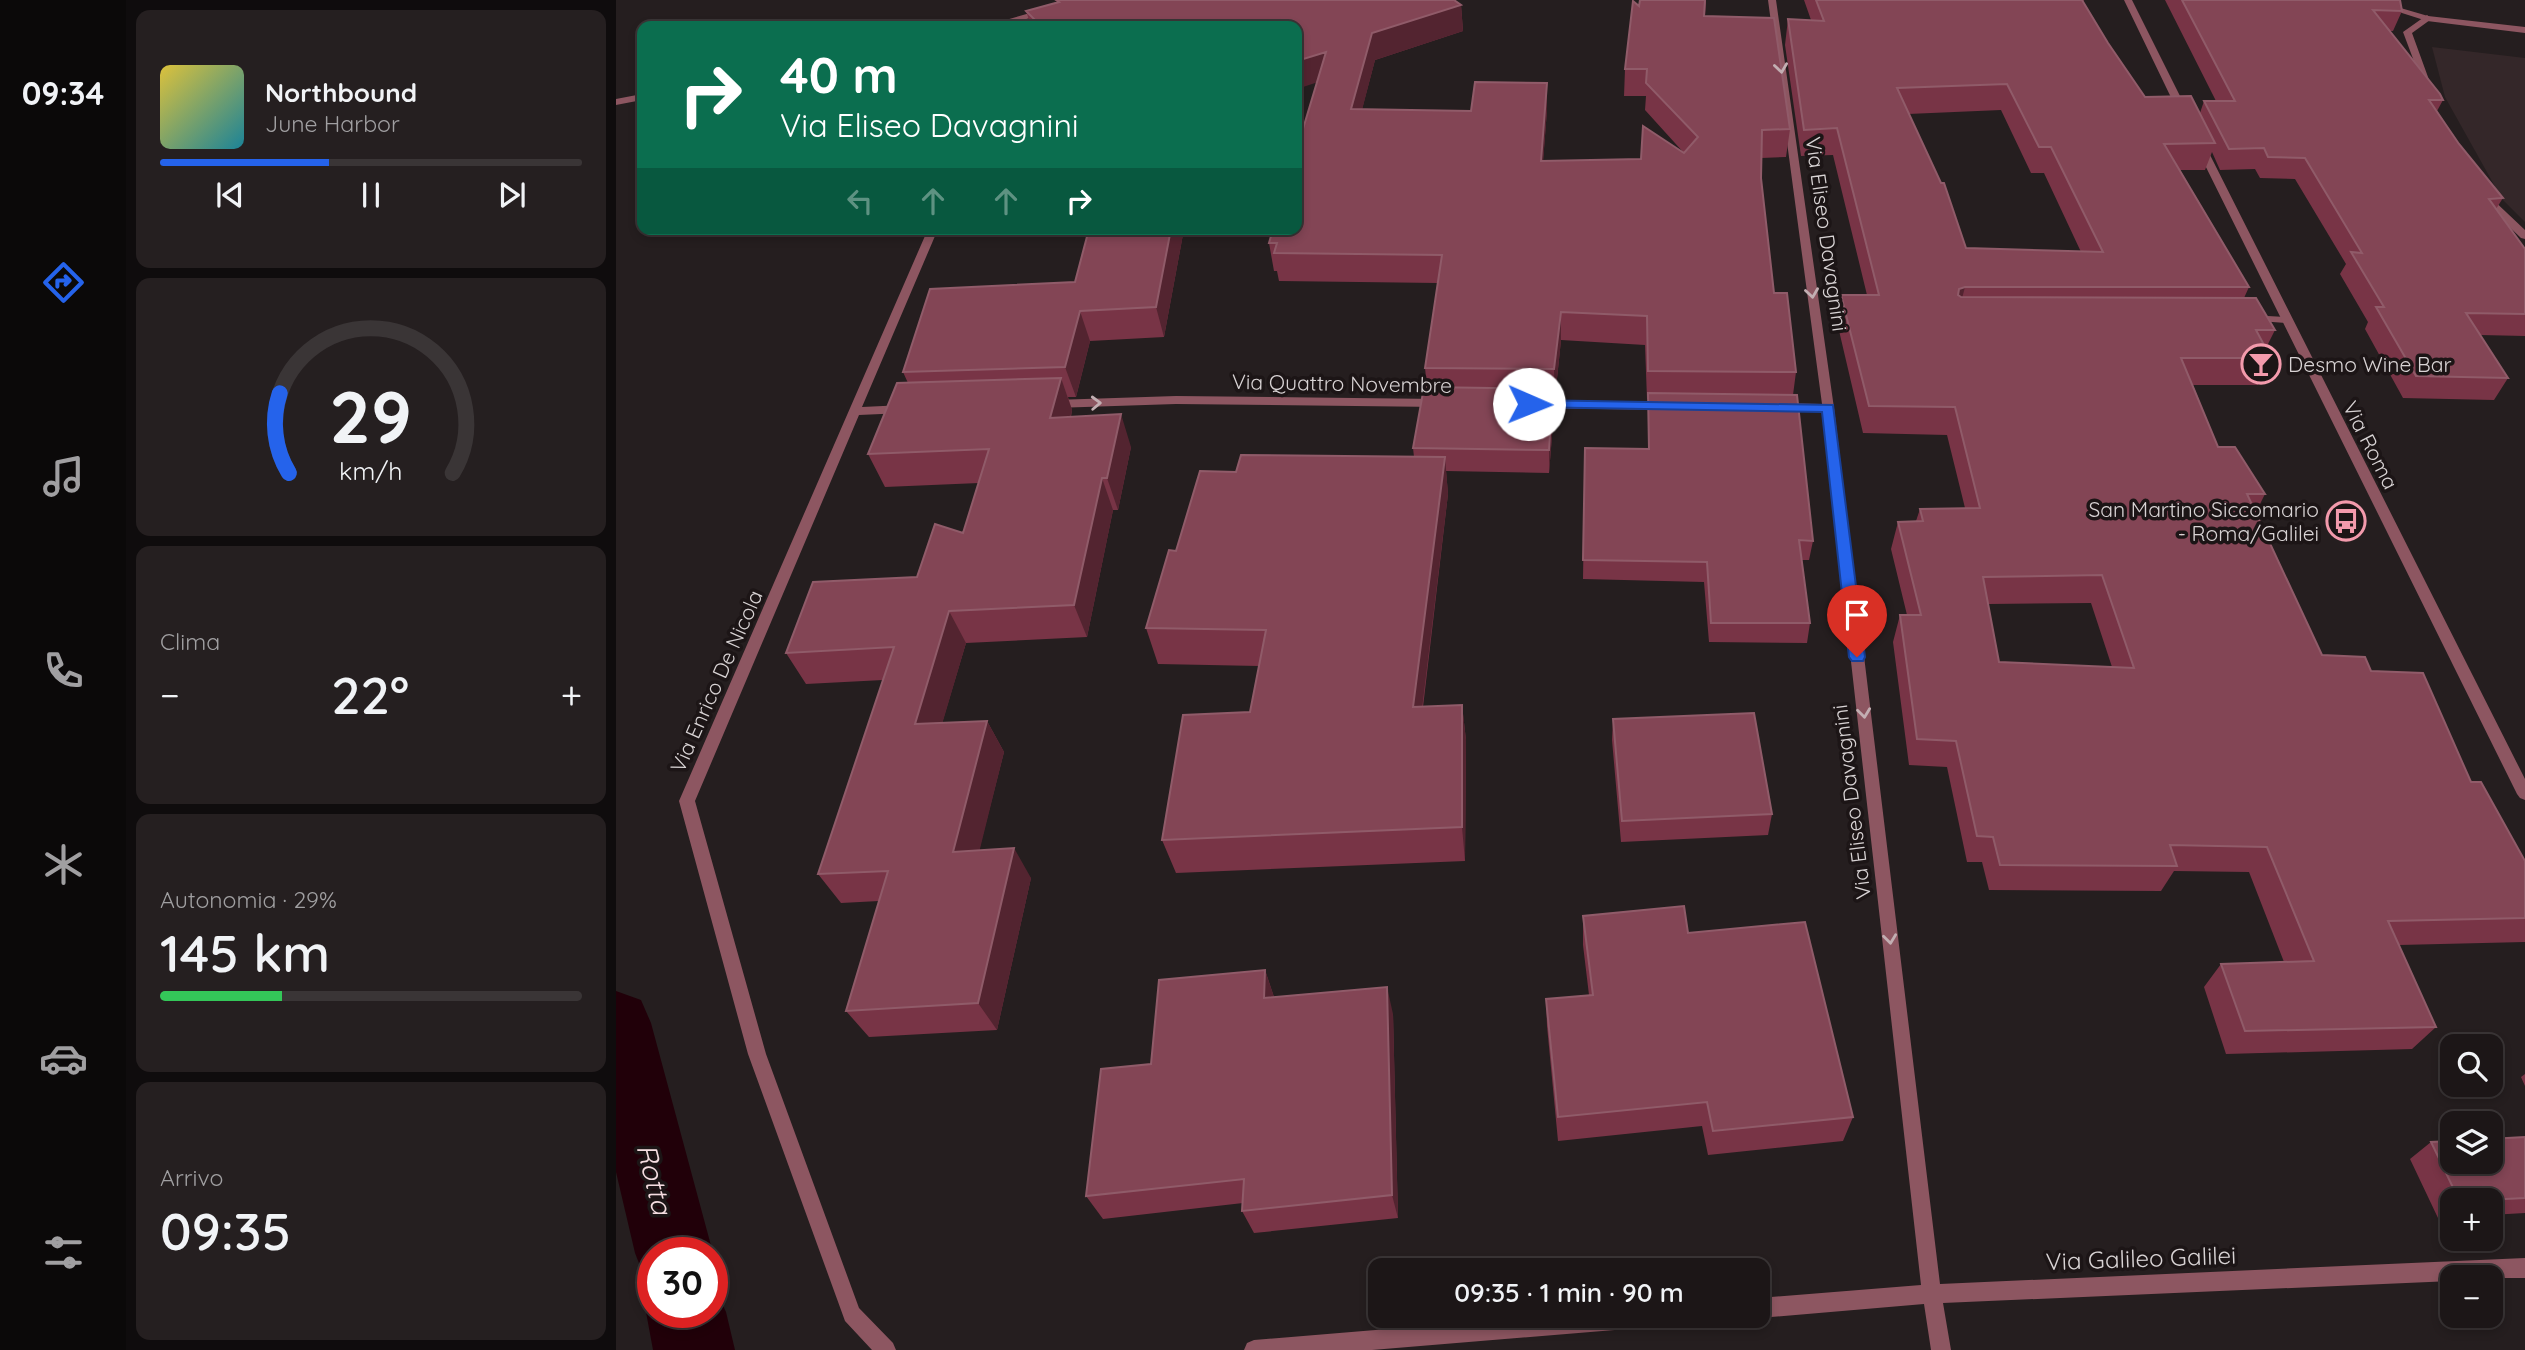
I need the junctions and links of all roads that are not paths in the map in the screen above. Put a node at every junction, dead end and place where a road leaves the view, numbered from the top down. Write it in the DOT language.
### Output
graph roads {
  1 [pos="1772,0"];
  2 [pos="2128,0"];
  3 [pos="2375,3"];
  4 [pos="1052,10"];
  5 [pos="2427,18"];
  6 [pos="1009,21"];
  7 [pos="2525,30"];
  8 [pos="2431,97"];
  9 [pos="637,98"];
  10 [pos="616,102"];
  11 [pos="2190,125"];
  12 [pos="2196,137"];
  13 [pos="2480,192"];
  14 [pos="930,235"];
  15 [pos="2525,236"];
  16 [pos="2234,318"];
  17 [pos="2286,320"];
  18 [pos="1454,404"];
  19 [pos="1523,404"];
  20 [pos="1037,405"];
  21 [pos="1676,406"];
  22 [pos="1773,407"];
  23 [pos="1828,408"];
  24 [pos="912,409"];
  25 [pos="856,411"];
  26 [pos="2525,794"];
  27 [pos="2525,1268"];
  28 [pos="1932,1294"];
  29 [pos="1770,1307"];
  30 [pos="1519,1328"];
  31 [pos="886,1350"];
  32 [pos="1254,1350"];
  33 [pos="1941,1350"];
  1 -- 23 [label="street, Via Eliseo Davagnini, one-way"];
  2 -- 11 [label="street"];
  3 -- 5 [label="street"];
  4 -- 6 [label="street"];
  5 -- 7 [label="street"];
  5 -- 8 [label="street"];
  9 -- 10 [label="street"];
  12 -- 17 [label="street, Via Roma"];
  13 -- 15 [label="street"];
  14 -- 25 [label="street, Via Enrico De Nicola"];
  16 -- 17 [label="street"];
  17 -- 26 [label="street, Via Roma"];
  20 -- 18 [label="street, Via Quattro Novembre, one-way"];
  19 -- 21 [label="street"];
  22 -- 23 [label="street"];
  23 -- 28 [label="street, Via Eliseo Davagnini, one-way"];
  24 -- 25 [label="street"];
  25 -- 31 [label="street, Via Enrico De Nicola"];
  27 -- 28 [label="street, Via Galileo Galilei"];
  28 -- 29 [label="street, Via Galileo Galilei"];
  28 -- 33 [label="street, Via Eliseo Davagnini"];
  30 -- 32 [label="street"];
}
